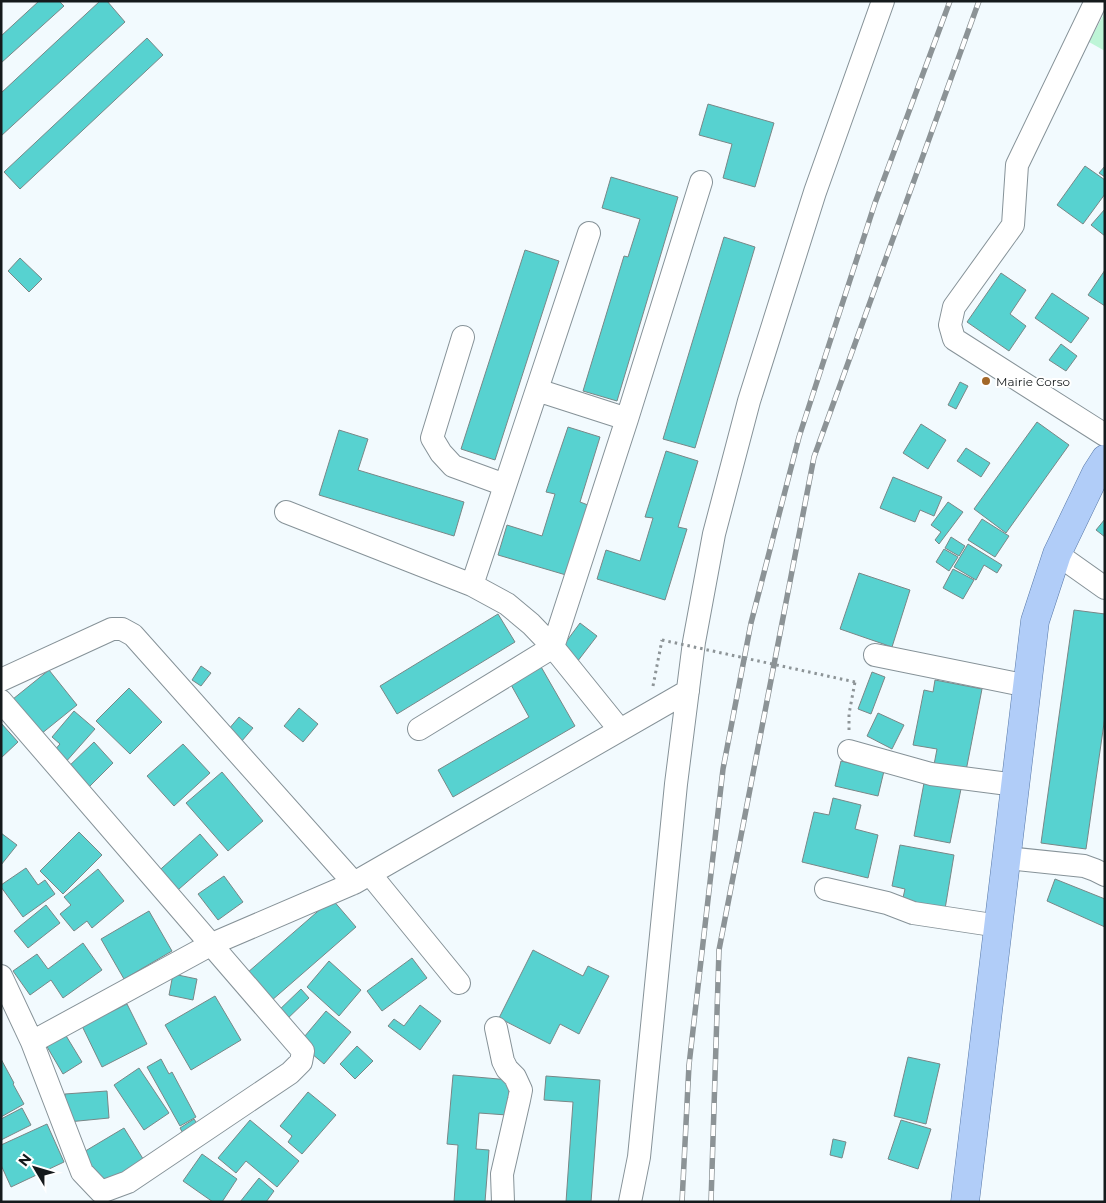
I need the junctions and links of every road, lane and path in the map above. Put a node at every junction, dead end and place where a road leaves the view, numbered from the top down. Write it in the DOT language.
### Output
graph roads {
  1 [pos="883,1"];
  2 [pos="1096,1"];
  3 [pos="701,182"];
  4 [pos="589,233"];
  5 [pos="463,337"];
  6 [pos="537,390"];
  7 [pos="627,419"];
  8 [pos="1105,435"];
  9 [pos="1105,459"];
  10 [pos="505,485"];
  11 [pos="286,512"];
  12 [pos="1057,554"];
  13 [pos="472,585"];
  14 [pos="1105,588"];
  15 [pos="553,648"];
  16 [pos="874,655"];
  17 [pos="654,677"];
  18 [pos="1,680"];
  19 [pos="1028,686"];
  20 [pos="688,691"];
  21 [pos="1,701"];
  22 [pos="849,714"];
  23 [pos="418,730"];
  24 [pos="620,730"];
  25 [pos="849,751"];
  26 [pos="1016,785"];
  27 [pos="1007,858"];
  28 [pos="1105,875"];
  29 [pos="362,878"];
  30 [pos="826,889"];
  31 [pos="999,926"];
  32 [pos="212,944"];
  33 [pos="1,976"];
  34 [pos="458,983"];
  35 [pos="496,1028"];
  36 [pos="32,1042"];
  37 [pos="103,1197"];
  38 [pos="503,1202"];
  39 [pos="630,1202"];
  40 [pos="965,1202"];
  1 -- 20 [label="street"];
  2 -- 8 [label="street"];
  3 -- 7 [label="street"];
  4 -- 6 [label="street"];
  5 -- 10 [label="street"];
  6 -- 7 [label="street"];
  6 -- 10 [label="street"];
  7 -- 15 [label="street"];
  9 -- 12 [label="main road"];
  10 -- 13 [label="street"];
  11 -- 13 [label="street"];
  12 -- 14 [label="street"];
  12 -- 19 [label="main road"];
  13 -- 15 [label="street"];
  15 -- 23 [label="street"];
  15 -- 24 [label="street"];
  16 -- 19 [label="street"];
  17 -- 22 [label="path, bridge"];
  18 -- 29 [label="street"];
  19 -- 26 [label="main road"];
  20 -- 24 [label="street"];
  20 -- 39 [label="street"];
  21 -- 32 [label="street"];
  24 -- 29 [label="street"];
  25 -- 26 [label="street"];
  26 -- 27 [label="main road"];
  27 -- 28 [label="street"];
  27 -- 31 [label="main road"];
  29 -- 32 [label="street"];
  29 -- 34 [label="street"];
  30 -- 31 [label="street"];
  31 -- 40 [label="main road"];
  32 -- 36 [label="street"];
  32 -- 37 [label="street"];
  33 -- 36 [label="street"];
  35 -- 38 [label="street"];
  36 -- 37 [label="street"];
}
